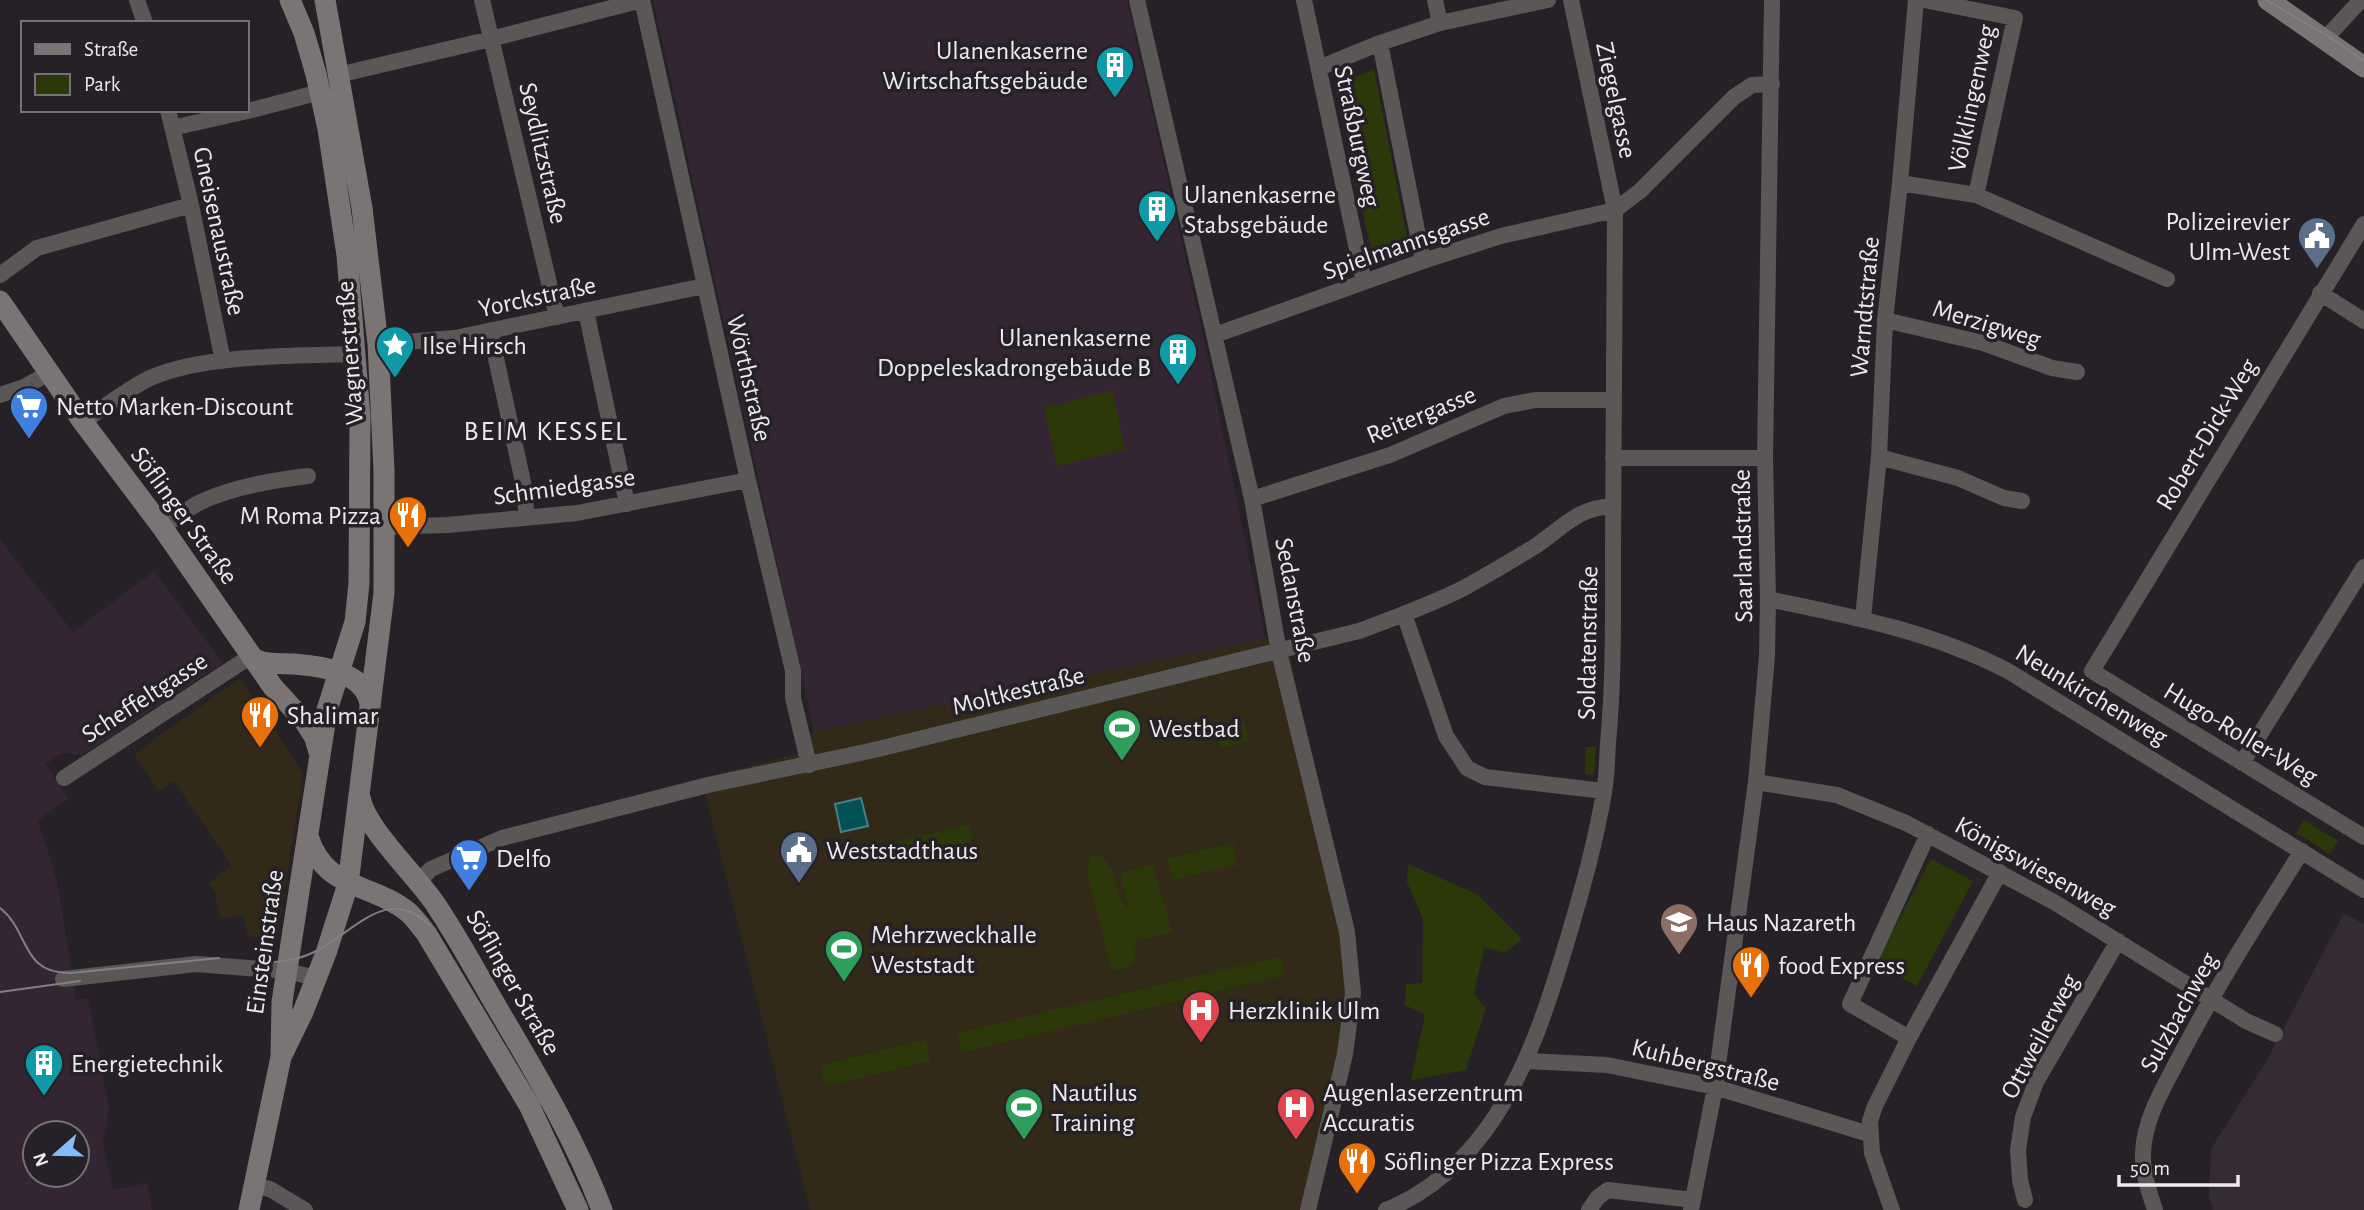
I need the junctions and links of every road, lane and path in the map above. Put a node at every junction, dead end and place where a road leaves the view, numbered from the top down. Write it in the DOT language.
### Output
graph roads {
  1 [pos="137,0"];
  2 [pos="290,0"];
  3 [pos="325,0"];
  4 [pos="482,0"];
  5 [pos="642,0"];
  6 [pos="1138,0"];
  7 [pos="1304,0"];
  8 [pos="1435,0"];
  9 [pos="1548,0"];
  10 [pos="1571,0"];
  11 [pos="1772,0"];
  12 [pos="1916,0"];
  13 [pos="1924,0"];
  14 [pos="2268,0"];
  15 [pos="2277,0"];
  16 [pos="2361,0"];
  17 [pos="144,21"];
  18 [pos="1440,23"];
  19 [pos="2328,35"];
  20 [pos="491,39"];
  21 [pos="1380,43"];
  22 [pos="2364,49"];
  23 [pos="2364,67"];
  24 [pos="1319,68"];
  25 [pos="338,75"];
  26 [pos="1772,84"];
  27 [pos="320,92"];
  28 [pos="248,111"];
  29 [pos="168,112"];
  30 [pos="243,112"];
  31 [pos="172,128"];
  32 [pos="1900,183"];
  33 [pos="1976,195"];
  34 [pos="191,205"];
  35 [pos="1615,209"];
  36 [pos="2364,224"];
  37 [pos="1423,261"];
  38 [pos="0,275"];
  39 [pos="2167,279"];
  40 [pos="1364,282"];
  41 [pos="705,286"];
  42 [pos="2320,293"];
  43 [pos="0,301"];
  44 [pos="586,311"];
  45 [pos="557,317"];
  46 [pos="1885,320"];
  47 [pos="2364,321"];
  48 [pos="490,331"];
  49 [pos="1215,335"];
  50 [pos="379,344"];
  51 [pos="356,354"];
  52 [pos="223,362"];
  53 [pos="2077,372"];
  54 [pos="49,373"];
  55 [pos="0,395"];
  56 [pos="1614,400"];
  57 [pos="83,422"];
  58 [pos="1879,457"];
  59 [pos="1613,458"];
  60 [pos="1765,458"];
  61 [pos="308,476"];
  62 [pos="748,480"];
  63 [pos="1252,499"];
  64 [pos="2022,501"];
  65 [pos="628,504"];
  66 [pos="1613,506"];
  67 [pos="527,518"];
  68 [pos="162,527"];
  69 [pos="385,527"];
  70 [pos="2364,567"];
  71 [pos="1768,599"];
  72 [pos="1405,614"];
  73 [pos="1863,618"];
  74 [pos="1279,652"];
  75 [pos="251,656"];
  76 [pos="2092,671"];
  77 [pos="338,673"];
  78 [pos="370,704"];
  79 [pos="320,761"];
  80 [pos="2242,763"];
  81 [pos="809,765"];
  82 [pos="64,778"];
  83 [pos="1756,782"];
  84 [pos="1604,791"];
  85 [pos="360,795"];
  86 [pos="1928,834"];
  87 [pos="308,836"];
  88 [pos="2364,837"];
  89 [pos="2302,851"];
  90 [pos="2000,872"];
  91 [pos="419,881"];
  92 [pos="348,884"];
  93 [pos="2364,890"];
  94 [pos="385,898"];
  95 [pos="2118,941"];
  96 [pos="287,971"];
  97 [pos="63,978"];
  98 [pos="316,978"];
  99 [pos="2210,999"];
  100 [pos="2275,1034"];
  101 [pos="1909,1038"];
  102 [pos="281,1057"];
  103 [pos="1527,1061"];
  104 [pos="1715,1087"];
  105 [pos="1869,1134"];
  106 [pos="253,1186"];
  107 [pos="2025,1200"];
  108 [pos="1692,1205"];
  109 [pos="249,1210"];
  110 [pos="304,1210"];
  111 [pos="578,1210"];
  112 [pos="602,1210"];
  113 [pos="1308,1210"];
  114 [pos="1386,1210"];
  115 [pos="1589,1210"];
  116 [pos="1892,1210"];
  117 [pos="2155,1210"];
  1 -- 17 [label="street"];
  2 -- 27 [label="street, Wagnerstraße"];
  3 -- 25 [label="street, Wagnerstraße"];
  4 -- 20 [label="street, Seydlitzstraße"];
  5 -- 20 [label="street"];
  5 -- 41 [label="street, Wörthstraße"];
  6 -- 49 [label="street, Sedanstraße"];
  7 -- 24 [label="street, Straßburgweg"];
  8 -- 18 [label="street"];
  9 -- 18 [label="street"];
  10 -- 35 [label="street, Ziegelgasse"];
  11 -- 26 [label="street, Saarlandstraße"];
  12 -- 32 [label="street, Warndtstraße"];
  13 -- 33 [label="street, Völklingenweg"];
  14 -- 19 [label="street"];
  15 -- 19 [label="street"];
  16 -- 19 [label="street"];
  18 -- 21 [label="street"];
  19 -- 22 [label="street"];
  19 -- 23 [label="street"];
  20 -- 25 [label="street"];
  20 -- 45 [label="street, Seydlitzstraße"];
  21 -- 24 [label="street"];
  21 -- 37 [label="street, Straßburgweg"];
  24 -- 40 [label="street, Straßburgweg"];
  25 -- 50 [label="street, Wagnerstraße"];
  26 -- 35 [label="street"];
  26 -- 60 [label="street, Saarlandstraße"];
  27 -- 28 [label="street"];
  27 -- 51 [label="street, Wagnerstraße"];
  29 -- 31 [label="street, Gneisenaustraße"];
  30 -- 31 [label="street"];
  31 -- 34 [label="street, Gneisenaustraße"];
  32 -- 33 [label="street, Völklingenweg"];
  32 -- 46 [label="street, Warndtstraße"];
  33 -- 39 [label="street, Völklingenweg"];
  34 -- 38 [label="street"];
  34 -- 52 [label="street, Gneisenaustraße"];
  35 -- 37 [label="street, Spielmannsgasse"];
  35 -- 56 [label="street, Soldatenstraße"];
  36 -- 42 [label="street, Robert-Dick-Weg"];
  37 -- 40 [label="street, Spielmannsgasse"];
  40 -- 49 [label="street, Spielmannsgasse"];
  41 -- 44 [label="street, Yorckstraße"];
  41 -- 62 [label="street, Wörthstraße"];
  42 -- 47 [label="street"];
  42 -- 76 [label="street, Robert-Dick-Weg"];
  43 -- 54 [label="street, Söflinger Straße"];
  44 -- 45 [label="street, Yorckstraße"];
  44 -- 65 [label="street"];
  45 -- 48 [label="street, Yorckstraße"];
  46 -- 53 [label="street, Merzigweg"];
  46 -- 58 [label="street, Warndtstraße"];
  48 -- 50 [label="street, Yorckstraße"];
  48 -- 67 [label="street"];
  49 -- 63 [label="street, Sedanstraße"];
  50 -- 69 [label="street, Wagnerstraße"];
  51 -- 52 [label="street"];
  51 -- 77 [label="street, Wagnerstraße"];
  52 -- 57 [label="street"];
  54 -- 55 [label="street"];
  54 -- 57 [label="street, Söflinger Straße"];
  56 -- 59 [label="street, Soldatenstraße"];
  56 -- 63 [label="street, Reitergasse"];
  57 -- 68 [label="street, Söflinger Straße"];
  58 -- 64 [label="street"];
  58 -- 73 [label="street, Warndtstraße"];
  59 -- 60 [label="street"];
  59 -- 66 [label="street, Soldatenstraße"];
  60 -- 71 [label="street, Saarlandstraße"];
  61 -- 68 [label="street"];
  62 -- 65 [label="street, Schmiedgasse"];
  62 -- 81 [label="street, Wörthstraße"];
  63 -- 74 [label="street, Sedanstraße"];
  65 -- 67 [label="street, Schmiedgasse"];
  66 -- 72 [label="street, Moltkestraße"];
  66 -- 84 [label="street, Soldatenstraße"];
  67 -- 69 [label="street, Schmiedgasse"];
  68 -- 75 [label="street, Söflinger Straße"];
  69 -- 78 [label="street, Wagnerstraße"];
  70 -- 80 [label="street"];
  71 -- 73 [label="street, Neunkirchenweg"];
  71 -- 83 [label="street, Saarlandstraße"];
  72 -- 74 [label="street, Moltkestraße"];
  72 -- 84 [label="street"];
  73 -- 89 [label="street, Neunkirchenweg"];
  74 -- 81 [label="street, Moltkestraße"];
  74 -- 113 [label="street, Sedanstraße"];
  75 -- 77 [label="street"];
  75 -- 79 [label="street, Söflinger Straße"];
  75 -- 82 [label="street, Scheffeltgasse"];
  76 -- 80 [label="street, Hugo-Roller-Weg"];
  77 -- 78 [label="street"];
  77 -- 79 [label="street, Wagnerstraße"];
  78 -- 85 [label="street, Wagnerstraße"];
  79 -- 87 [label="street, Einsteinstraße"];
  80 -- 88 [label="street, Hugo-Roller-Weg"];
  81 -- 91 [label="street, Moltkestraße"];
  83 -- 86 [label="street, Königswiesenweg"];
  83 -- 104 [label="street, Saarlandstraße"];
  84 -- 103 [label="street, Soldatenstraße"];
  85 -- 91 [label="street, Söflinger Straße"];
  85 -- 92 [label="street, Einsteinstraße"];
  86 -- 90 [label="street, Königswiesenweg"];
  86 -- 101 [label="street"];
  87 -- 92 [label="street, Söflinger Straße"];
  87 -- 96 [label="street, Einsteinstraße"];
  89 -- 93 [label="street, Neunkirchenweg"];
  89 -- 99 [label="street, Sulzbachweg"];
  90 -- 95 [label="street, Königswiesenweg"];
  90 -- 101 [label="street"];
  91 -- 94 [label="street"];
  91 -- 112 [label="street, Söflinger Straße"];
  92 -- 94 [label="street, Söflinger Straße"];
  92 -- 98 [label="street, Einsteinstraße"];
  94 -- 111 [label="street, Söflinger Straße"];
  95 -- 99 [label="street, Königswiesenweg"];
  95 -- 107 [label="street, Ottweilerweg"];
  96 -- 97 [label="street"];
  96 -- 98 [label="street"];
  96 -- 102 [label="street, Einsteinstraße"];
  98 -- 102 [label="street, Einsteinstraße"];
  99 -- 100 [label="street, Königswiesenweg"];
  99 -- 117 [label="street, Sulzbachweg"];
  101 -- 105 [label="street"];
  102 -- 106 [label="street, Einsteinstraße"];
  103 -- 104 [label="street, Kuhbergstraße"];
  103 -- 114 [label="street, Soldatenstraße"];
  104 -- 105 [label="street, Kuhbergstraße"];
  104 -- 108 [label="street, Saarlandstraße"];
  105 -- 116 [label="street"];
  106 -- 109 [label="street, Einsteinstraße"];
  106 -- 110 [label="street"];
  108 -- 115 [label="street"];
}
